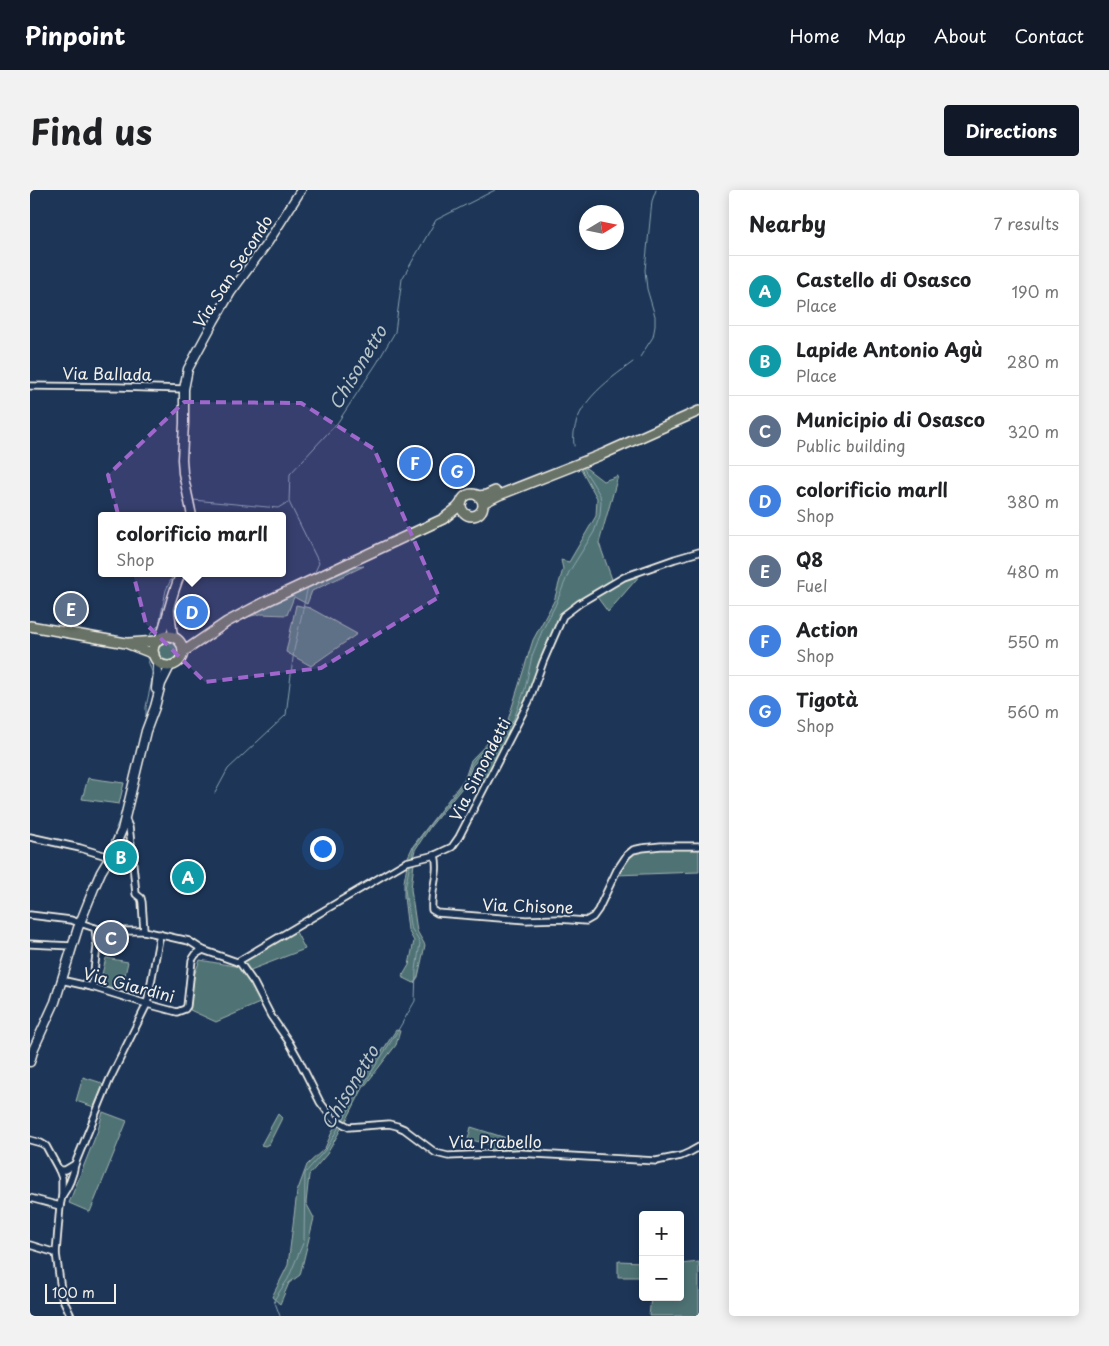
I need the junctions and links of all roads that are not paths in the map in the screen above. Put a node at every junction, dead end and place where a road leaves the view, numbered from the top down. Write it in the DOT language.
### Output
graph roads {
  1 [pos="301,190"];
  2 [pos="30,386"];
  3 [pos="184,389"];
  4 [pos="699,411"];
  5 [pos="481,500"];
  6 [pos="462,502"];
  7 [pos="191,512"];
  8 [pos="470,516"];
  9 [pos="443,518"];
  10 [pos="699,552"];
  11 [pos="179,577"];
  12 [pos="169,604"];
  13 [pos="30,626"];
  14 [pos="175,638"];
  15 [pos="203,639"];
  16 [pos="158,640"];
  17 [pos="126,643"];
  18 [pos="183,652"];
  19 [pos="155,658"];
  20 [pos="170,666"];
  21 [pos="151,716"];
  22 [pos="125,818"];
  23 [pos="30,837"];
  24 [pos="699,846"];
  25 [pos="435,855"];
  26 [pos="110,857"];
  27 [pos="30,915"];
  28 [pos="80,923"];
  29 [pos="94,928"];
  30 [pos="144,930"];
  31 [pos="160,934"];
  32 [pos="30,944"];
  33 [pos="72,946"];
  34 [pos="203,950"];
  35 [pos="238,962"];
  36 [pos="61,980"];
  37 [pos="92,987"];
  38 [pos="147,1004"];
  39 [pos="30,1062"];
  40 [pos="30,1140"];
  41 [pos="699,1147"];
  42 [pos="75,1164"];
  43 [pos="60,1170"];
  44 [pos="62,1196"];
  45 [pos="30,1198"];
  46 [pos="60,1206"];
  47 [pos="30,1245"];
  48 [pos="56,1253"];
  49 [pos="71,1316"];
  1 -- 3 [label="street, Via San Secondo"];
  2 -- 3 [label="street, Via Ballada"];
  3 -- 7 [label="street, Via San Secondo"];
  4 -- 5 [label="main road"];
  5 -- 6 [label="main road"];
  5 -- 8 [label="main road"];
  6 -- 8 [label="main road"];
  6 -- 9 [label="main road"];
  8 -- 9 [label="main road"];
  9 -- 15 [label="main road"];
  10 -- 25 [label="street, Via Simondetti"];
  11 -- 12 [label="street"];
  12 -- 14 [label="street"];
  12 -- 16 [label="street"];
  13 -- 17 [label="main road"];
  14 -- 15 [label="main road"];
  14 -- 16 [label="main road"];
  14 -- 18 [label="main road"];
  15 -- 18 [label="main road"];
  16 -- 17 [label="main road"];
  16 -- 19 [label="main road"];
  17 -- 19 [label="main road"];
  18 -- 20 [label="main road"];
  19 -- 20 [label="main road"];
  19 -- 21 [label="street"];
  20 -- 21 [label="street"];
  21 -- 22 [label="street"];
  22 -- 26 [label="street"];
  22 -- 30 [label="street"];
  23 -- 26 [label="street"];
  24 -- 25 [label="street, Via Chisone"];
  25 -- 35 [label="street, Via Simondetti"];
  26 -- 28 [label="street"];
  27 -- 28 [label="street"];
  28 -- 29 [label="street"];
  28 -- 33 [label="street"];
  29 -- 30 [label="street"];
  29 -- 37 [label="street"];
  30 -- 31 [label="street"];
  31 -- 34 [label="street"];
  31 -- 38 [label="street"];
  32 -- 33 [label="street"];
  33 -- 36 [label="street"];
  34 -- 35 [label="street"];
  34 -- 38 [label="street, Via Giardini"];
  35 -- 41 [label="street, Via Prabello"];
  36 -- 37 [label="street, Via Giardini"];
  36 -- 39 [label="street"];
  37 -- 38 [label="street, Via Giardini"];
  38 -- 42 [label="street"];
  40 -- 43 [label="street"];
  42 -- 43 [label="street"];
  42 -- 44 [label="street"];
  43 -- 44 [label="street"];
  44 -- 46 [label="street"];
  45 -- 46 [label="street"];
  46 -- 48 [label="street"];
  47 -- 48 [label="street"];
  48 -- 49 [label="street"];
}
